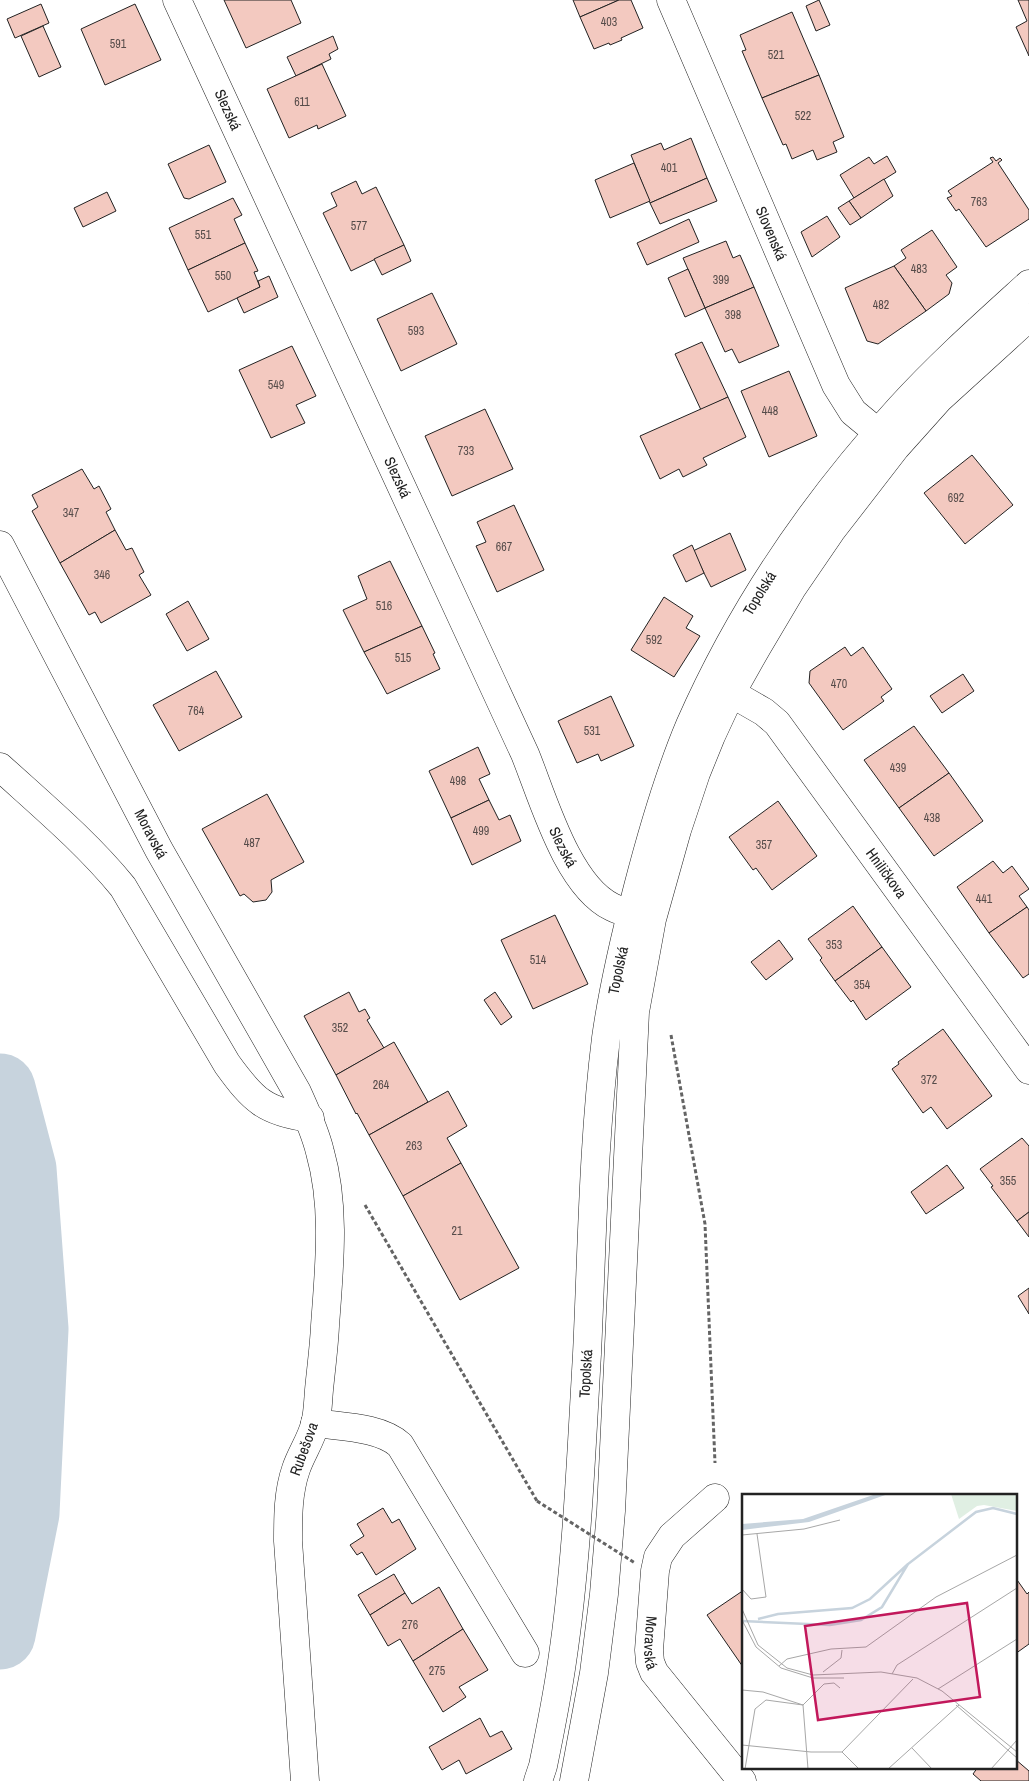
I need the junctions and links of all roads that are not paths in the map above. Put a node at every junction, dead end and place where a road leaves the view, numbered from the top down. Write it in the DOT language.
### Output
graph roads {
  1 [pos="177,0"];
  2 [pos="671,0"];
  3 [pos="1029,284"];
  4 [pos="1029,317"];
  5 [pos="887,440"];
  6 [pos="0,545"];
  7 [pos="731,692"];
  8 [pos="0,767"];
  9 [pos="641,916"];
  10 [pos="1029,1070"];
  11 [pos="310,1118"];
  12 [pos="315,1423"];
  13 [pos="715,1498"];
  14 [pos="525,1653"];
  15 [pos="305,1781"];
  16 [pos="538,1781"];
  17 [pos="574,1781"];
  18 [pos="742,1781"];
  1 -- 9 [label="street, Slezská"];
  2 -- 5 [label="street, Slovenská"];
  3 -- 5 [label="street, Topolská"];
  4 -- 5 [label="street, Topolská"];
  5 -- 7 [label="street, Topolská"];
  5 -- 9 [label="street, Topolská"];
  6 -- 11 [label="street, Moravská"];
  7 -- 9 [label="street, Topolská"];
  7 -- 10 [label="street, Hniličkova"];
  8 -- 11 [label="street"];
  9 -- 16 [label="street, Topolská"];
  9 -- 17 [label="street, Topolská"];
  11 -- 12 [label="street, Rubešova"];
  12 -- 14 [label="street"];
  12 -- 15 [label="street, Rubešova"];
  13 -- 18 [label="street, Moravská"];
}
